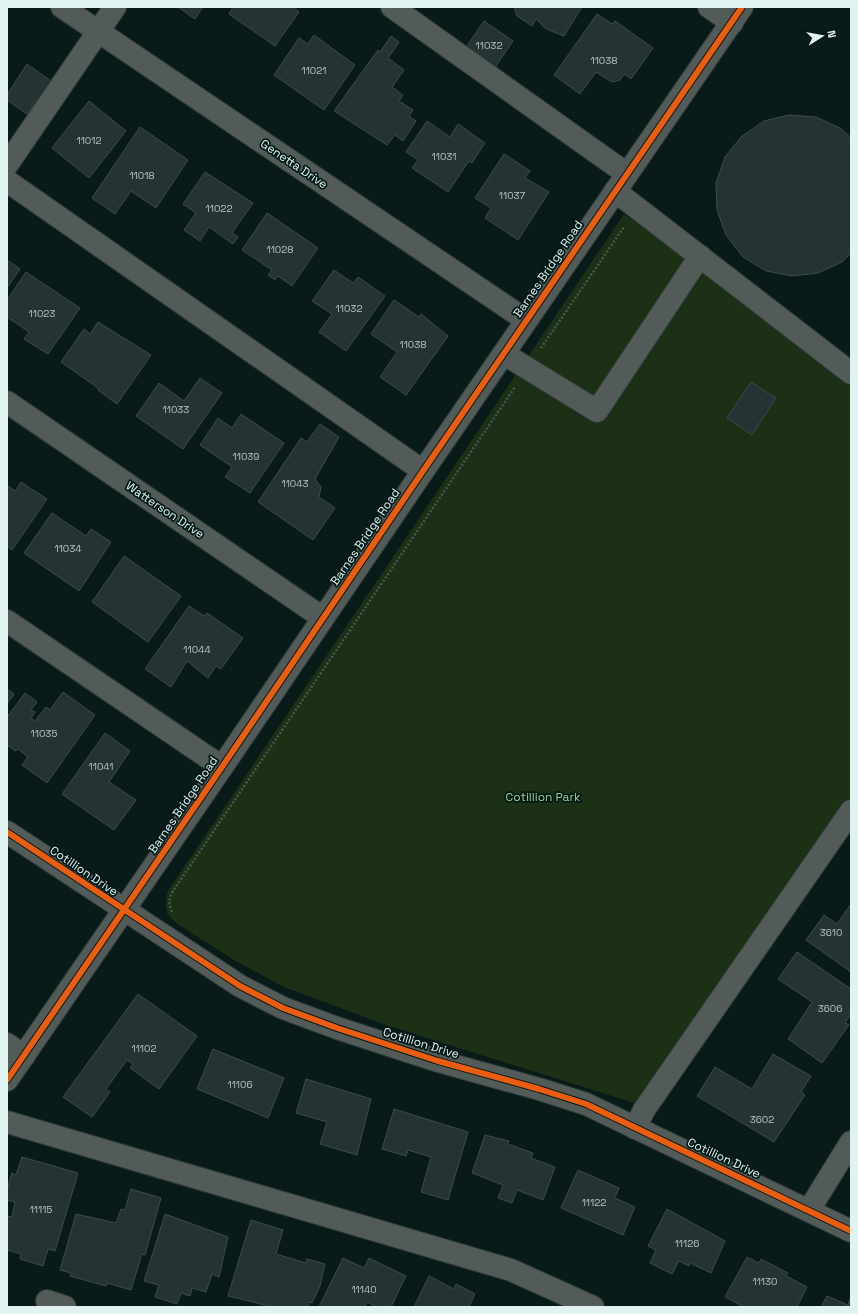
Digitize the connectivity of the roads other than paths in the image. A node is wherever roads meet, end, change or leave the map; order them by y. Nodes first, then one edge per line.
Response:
1 (62, 7) edge
2 (115, 7) edge
3 (392, 7) edge
4 (709, 7) edge
5 (737, 15) edge
6 (98, 32) junction
7 (7, 165) edge
8 (7, 181) edge
9 (621, 182) junction
10 (700, 256) junction
11 (526, 320) junction
12 (504, 354) junction
13 (851, 373) edge
14 (7, 402) edge
15 (423, 471) junction
16 (323, 618) junction
17 (7, 621) edge
18 (222, 767) junction
19 (851, 811) edge
20 (7, 832) edge
21 (124, 910) junction
22 (16, 1050) edge
23 (7, 1080) edge
24 (7, 1122) edge
25 (635, 1128) junction
26 (851, 1142) edge
27 (809, 1210) junction
28 (851, 1231) edge
29 (593, 1307) edge

1 - 6 street, Genetta Drive
2 - 6 street
3 - 9 street
4 - 5 street
5 - 9 street, Barnes Bridge Road
6 - 7 street
6 - 11 street, Genetta Drive
8 - 15 street
9 - 10 street
9 - 11 street, Barnes Bridge Road
10 - 12 street
10 - 13 street
11 - 12 street, Barnes Bridge Road
12 - 15 street, Barnes Bridge Road
14 - 16 street, Watterson Drive
15 - 16 street, Barnes Bridge Road
16 - 18 street, Barnes Bridge Road
17 - 18 street
18 - 21 street, Barnes Bridge Road
19 - 25 street
20 - 21 street, Cotillion Drive
21 - 22 street, Barnes Bridge Road
21 - 25 street, Cotillion Drive
22 - 23 street, Barnes Bridge Road
24 - 29 street
25 - 27 street, Cotillion Drive
26 - 27 street
27 - 28 street, Cotillion Drive

